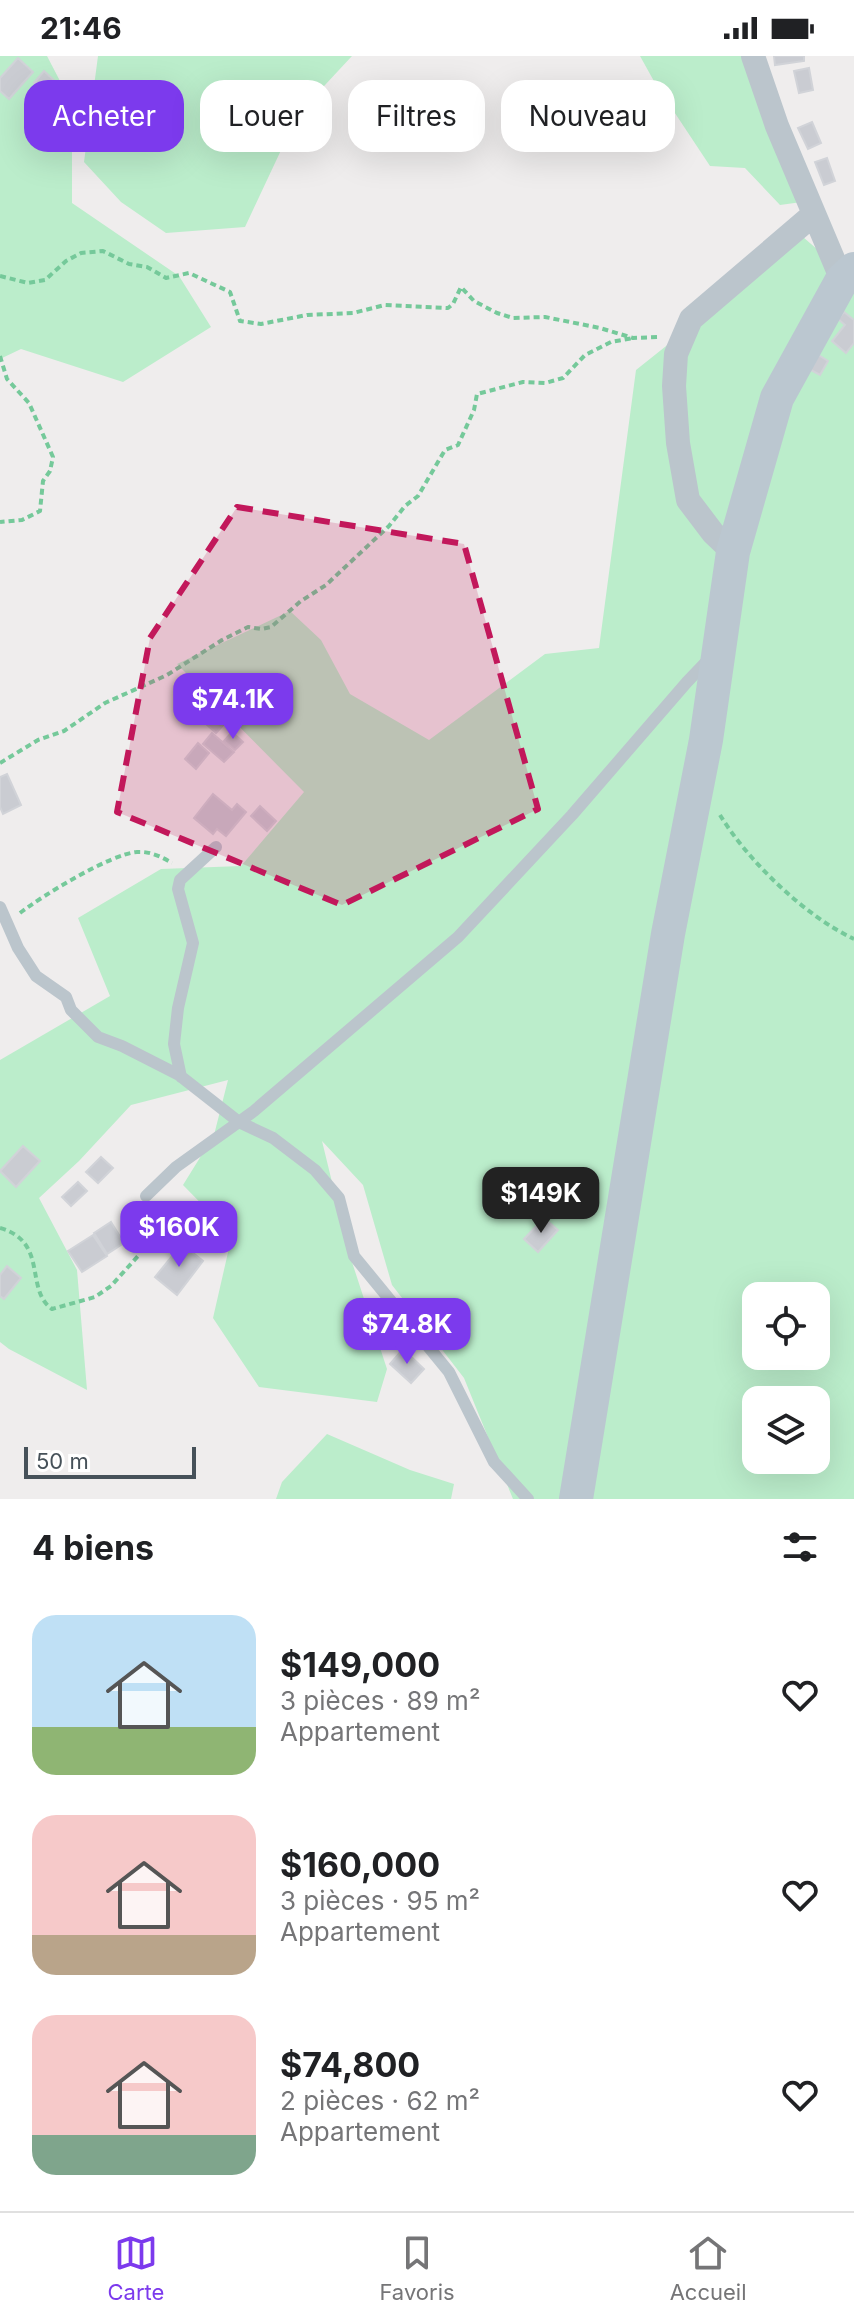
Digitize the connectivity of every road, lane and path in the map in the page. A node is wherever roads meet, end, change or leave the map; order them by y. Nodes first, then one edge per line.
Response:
1 (753, 56) edge
2 (814, 214) junction
3 (848, 274) edge
4 (0, 276) edge
5 (690, 322) junction
6 (633, 338) junction
7 (0, 356) edge
8 (0, 522) edge
9 (733, 552) junction
10 (718, 650) junction
11 (0, 763) edge
12 (698, 778) junction
13 (216, 847) dead end
14 (180, 880) junction
15 (0, 907) edge
16 (7, 924) junction
17 (854, 939) edge
18 (181, 1077) junction
19 (239, 1122) junction
20 (146, 1196) joint
21 (0, 1228) edge
22 (528, 1499) edge
23 (576, 1499) edge

1 - 2 street
2 - 3 street
2 - 5 street
3 - 9 street
4 - 6 path
5 - 6 path
5 - 9 street
6 - 11 path
7 - 8 path
9 - 10 street
10 - 12 street
10 - 19 lane
12 - 17 path
12 - 23 street
13 - 14 lane
14 - 16 path
14 - 18 lane
15 - 16 lane
16 - 18 lane
18 - 19 lane
19 - 20 lane
19 - 22 lane
20 - 21 path

